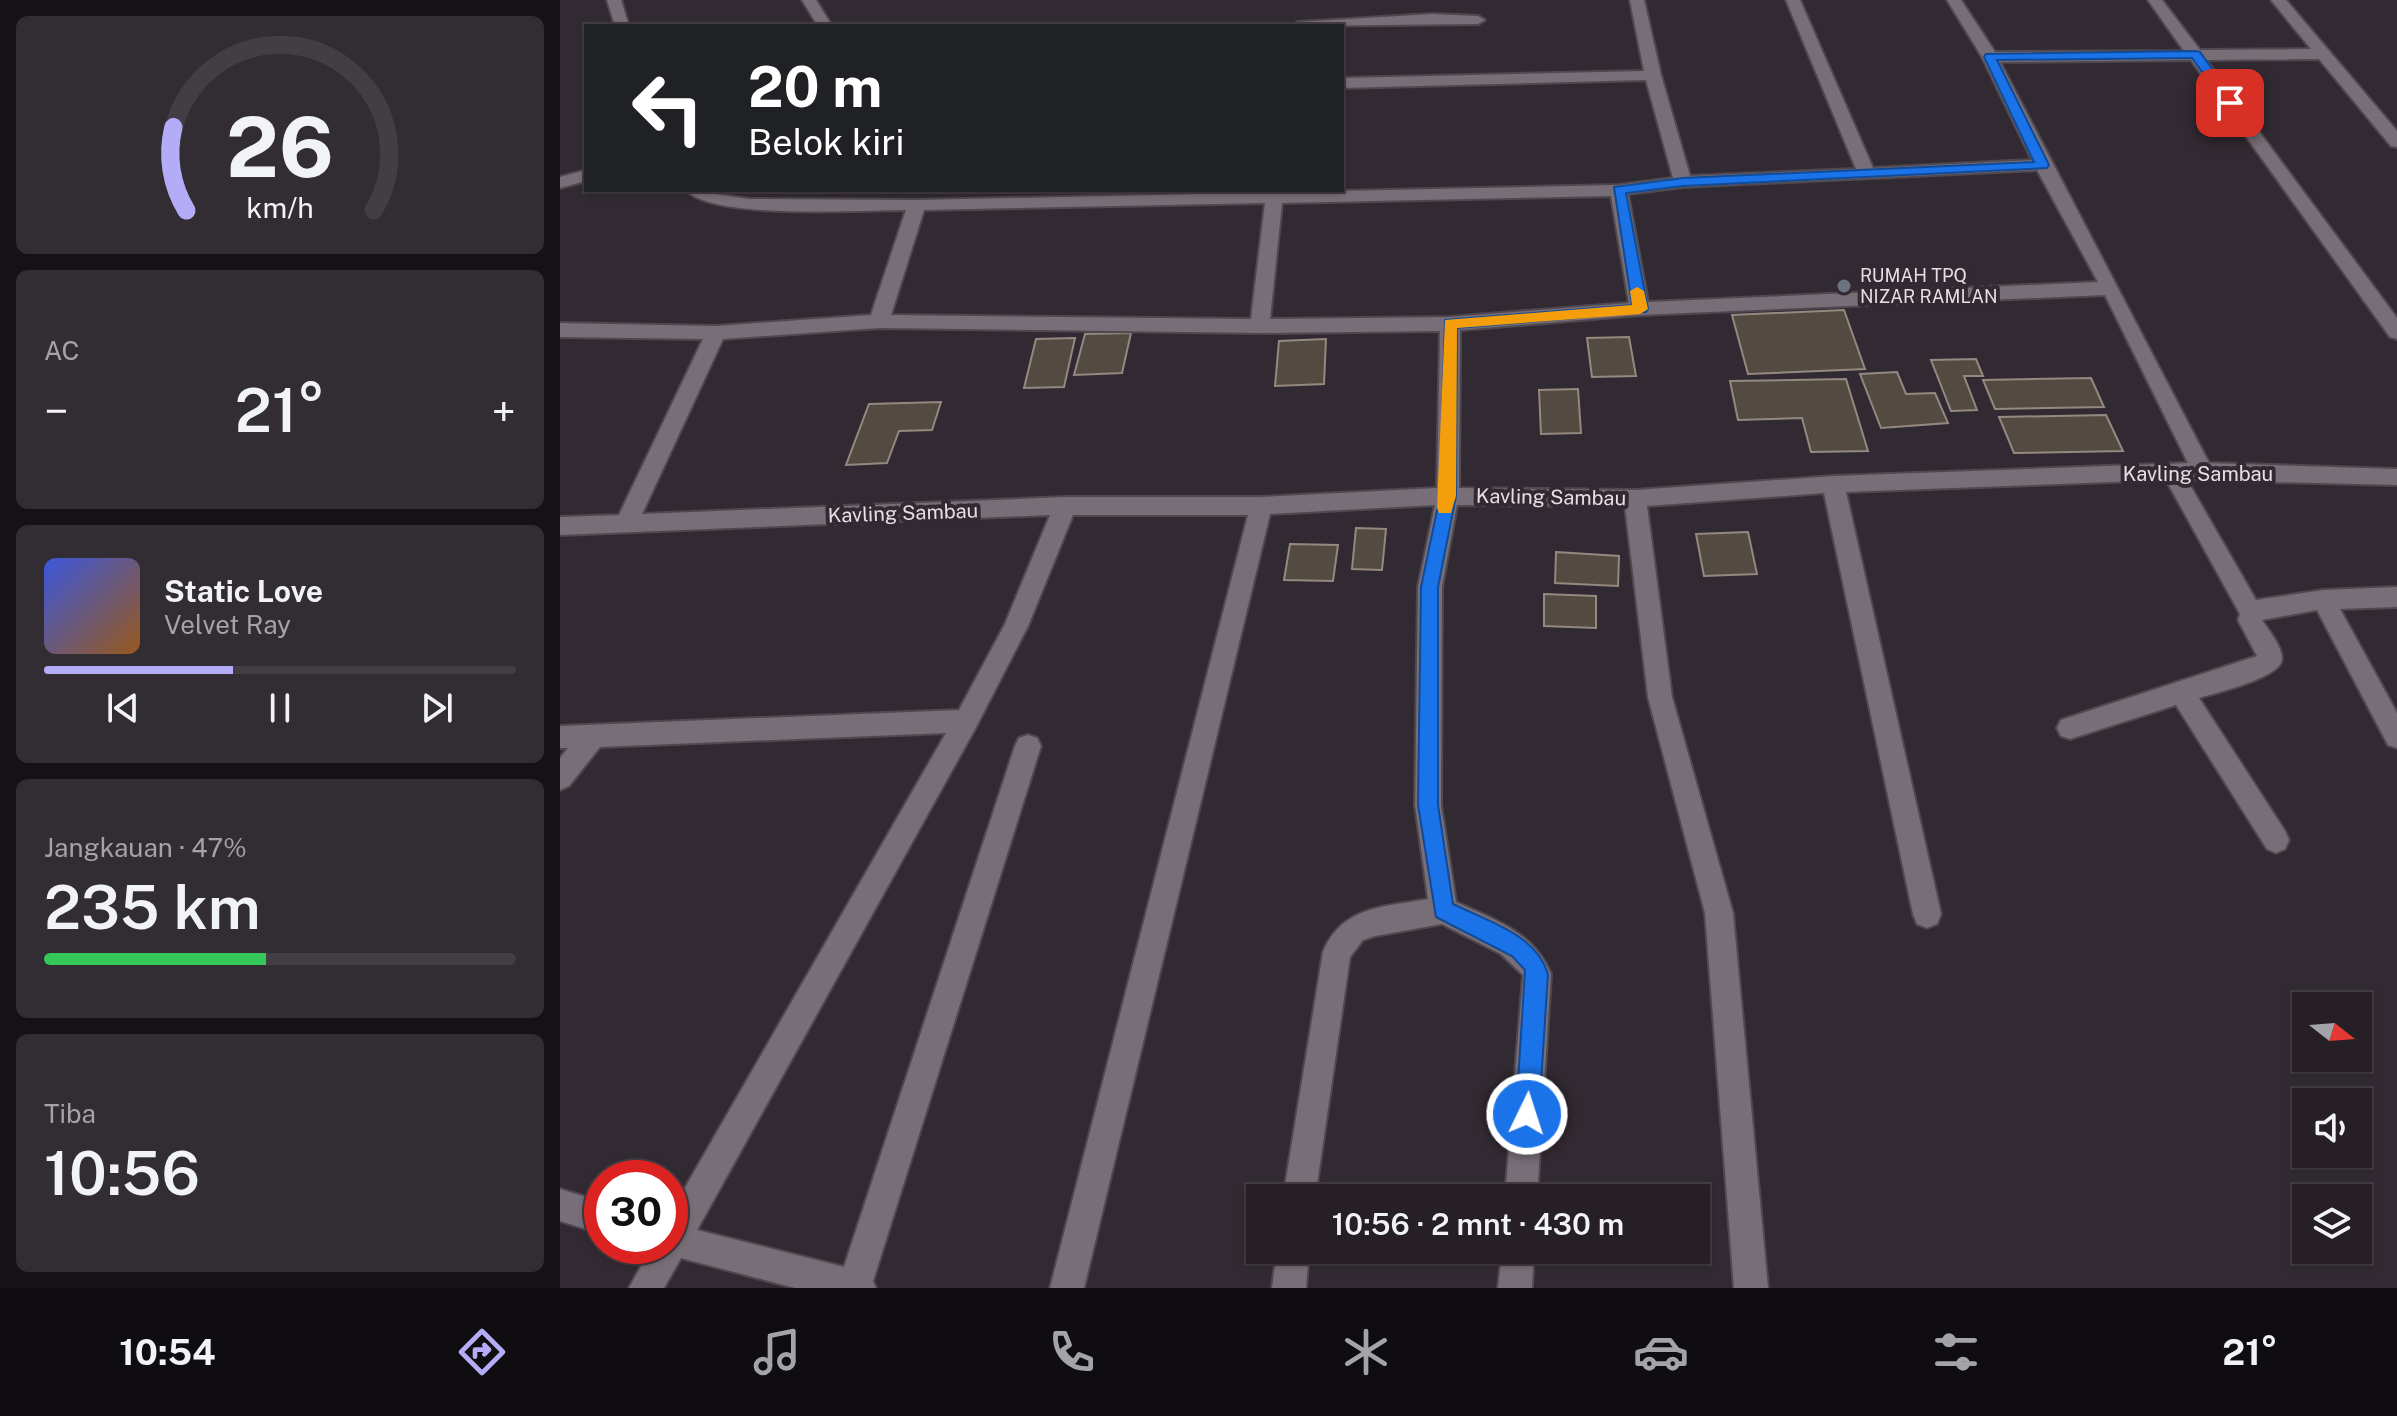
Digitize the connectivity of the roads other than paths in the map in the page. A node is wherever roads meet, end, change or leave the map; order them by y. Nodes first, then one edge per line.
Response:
1 (614, 0) edge
2 (809, 0) edge
3 (1637, 0) edge
4 (1793, 0) edge
5 (1954, 0) edge
6 (2155, 0) edge
7 (2278, 0) edge
8 (1478, 20) dead end
9 (621, 24) edge
10 (824, 24) edge
11 (1332, 24) edge
12 (2323, 54) junction
13 (2196, 55) junction
14 (1990, 57) junction
15 (1653, 75) junction
16 (1344, 83) edge
17 (2397, 142) edge
18 (2043, 165) junction
19 (1866, 172) junction
20 (584, 176) edge
21 (1683, 182) junction
22 (560, 183) edge
23 (1619, 190) junction
24 (699, 192) edge
25 (1275, 194) edge
26 (917, 205) junction
27 (2111, 288) junction
28 (1640, 309) junction
29 (879, 321) junction
30 (1450, 324) junction
31 (1260, 326) junction
32 (560, 330) edge
33 (2397, 332) edge
34 (716, 333) junction
35 (2202, 471) junction
36 (2172, 472) junction
37 (2393, 482) edge
38 (1833, 484) junction
39 (1448, 496) junction
40 (1635, 498) junction
41 (1065, 506) junction
42 (1261, 506) junction
43 (626, 524) junction
44 (560, 526) edge
45 (2397, 597) edge
46 (2323, 600) junction
47 (2252, 614) junction
48 (2181, 692) junction
49 (966, 721) junction
50 (2070, 728) dead end
51 (593, 736) junction
52 (560, 737) edge
53 (2397, 737) edge
54 (1028, 746) dead end
55 (560, 778) edge
56 (2276, 840) dead end
57 (1443, 910) junction
58 (1927, 914) dead end
59 (1301, 1184) edge
60 (1522, 1184) edge
61 (560, 1205) edge
62 (688, 1211) edge
63 (584, 1212) edge
64 (688, 1243) edge
65 (659, 1264) edge
66 (1292, 1264) edge
67 (1517, 1264) edge
68 (856, 1287) edge
69 (646, 1288) edge
70 (1067, 1288) edge
71 (1289, 1288) edge
72 (1515, 1288) edge
73 (1751, 1288) edge

1 - 9 street
2 - 10 street
3 - 15 street
4 - 19 street
5 - 14 street
6 - 13 street
7 - 12 street
8 - 11 street
12 - 13 street
12 - 17 street
13 - 14 street
13 - 33 street
14 - 18 street
15 - 16 street
15 - 21 street
18 - 19 street
18 - 27 street
19 - 21 street
20 - 22 street
21 - 23 street
23 - 25 street
23 - 28 street
24 - 26 street
25 - 26 street
25 - 31 street
26 - 29 street
27 - 28 street
27 - 35 street
28 - 30 street
29 - 31 street
29 - 34 street
30 - 31 street
30 - 39 street
32 - 34 street
34 - 43 street
35 - 36 street, Kavling Sambau
35 - 37 street, Kavling Sambau
36 - 38 street, Kavling Sambau
36 - 47 street
38 - 40 street, Kavling Sambau
38 - 58 street
39 - 40 street, Kavling Sambau
39 - 42 street, Kavling Sambau
39 - 57 street
40 - 73 street
41 - 42 street, Kavling Sambau
41 - 43 street, Kavling Sambau
41 - 49 street
42 - 70 street
43 - 44 street, Kavling Sambau
45 - 46 street
46 - 47 street
46 - 53 street
47 - 48 street
48 - 50 street
48 - 56 street
49 - 51 street
49 - 62 street
51 - 52 street
51 - 55 street
54 - 68 street
57 - 59 street
57 - 60 street
61 - 63 street
64 - 68 street
65 - 69 street
66 - 71 street
67 - 72 street

